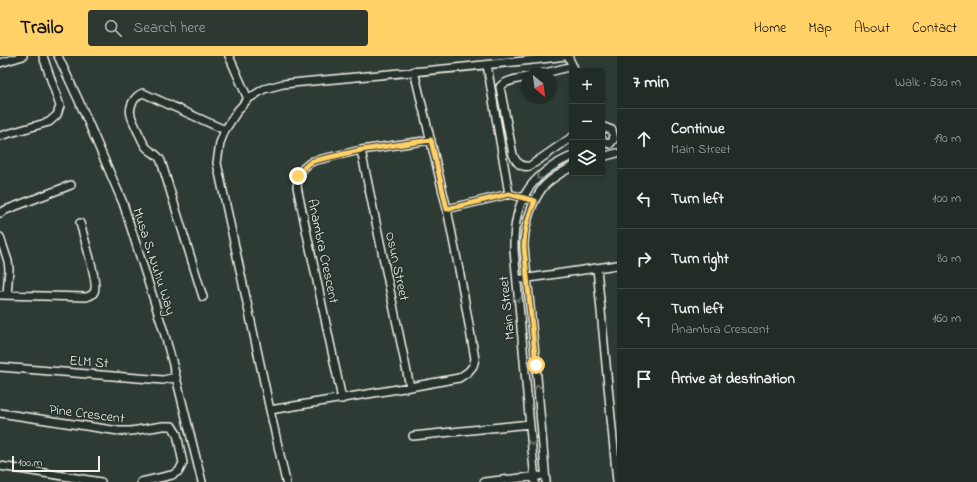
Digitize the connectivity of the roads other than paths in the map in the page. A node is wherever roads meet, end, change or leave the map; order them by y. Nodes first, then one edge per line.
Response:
1 (22, 56) edge
2 (43, 56) edge
3 (58, 56) edge
4 (229, 56) edge
5 (564, 56) edge
6 (568, 56) edge
7 (0, 63) edge
8 (487, 65) junction
9 (574, 68) edge
10 (569, 70) edge
11 (414, 71) junction
12 (557, 72) edge
13 (521, 78) edge
14 (248, 99) junction
15 (605, 127) edge
16 (225, 130) junction
17 (0, 136) edge
18 (569, 139) edge
19 (431, 140) junction
20 (602, 140) edge
21 (614, 143) edge
22 (361, 150) junction
23 (615, 154) edge
24 (605, 156) edge
25 (569, 157) edge
26 (569, 169) edge
27 (71, 185) dead end
28 (509, 194) junction
29 (523, 197) junction
30 (535, 201) junction
31 (447, 209) junction
32 (0, 213) edge
33 (80, 222) dead end
34 (0, 237) edge
35 (617, 265) edge
36 (597, 268) junction
37 (527, 279) junction
38 (516, 280) junction
39 (4, 295) edge
40 (203, 297) dead end
41 (0, 367) edge
42 (176, 377) junction
43 (410, 387) junction
44 (342, 398) junction
45 (270, 410) junction
46 (0, 413) edge
47 (530, 424) junction
48 (413, 436) dead end
49 (0, 466) edge
50 (617, 477) edge
51 (535, 479) edge
52 (546, 479) edge
53 (101, 482) edge
54 (141, 482) edge
55 (202, 482) edge
56 (286, 482) edge
57 (484, 482) edge
58 (617, 482) edge

1 - 7 street
2 - 17 street
3 - 42 street, Musa S. Nuhu Way
4 - 14 street
5 - 8 street
6 - 9 street
8 - 11 street
8 - 28 street
10 - 12 street
11 - 14 street
11 - 19 street
13 - 18 street
14 - 16 street
15 - 21 street
16 - 40 street
16 - 45 street
19 - 22 street, Anambra Crescent
19 - 31 street
20 - 21 street
21 - 23 street
22 - 43 street, Osun Street
22 - 44 street, Anambra Crescent
23 - 24 street
25 -> 29 street, Main Street
26 - 30 street, Main Street
27 - 32 street
28 - 29 street
28 - 31 street
29 - 30 street
29 - 38 street, Main Street
30 - 37 street, Main Street
31 - 43 street
33 - 39 street
34 - 39 street
35 - 36 street
36 - 37 street
36 - 50 street
37 - 38 street
52 -> 37 street, Main Street
38 -> 47 street, Main Street
41 - 42 street, ELM St
42 - 55 street, Musa S. Nuhu Way
43 - 44 street
44 - 45 street
45 - 56 street
46 - 54 street, Pine Crescent
47 - 48 street
47 -> 51 street, Main Street
49 - 53 street
50 - 58 street
51 - 52 street
51 - 57 street

